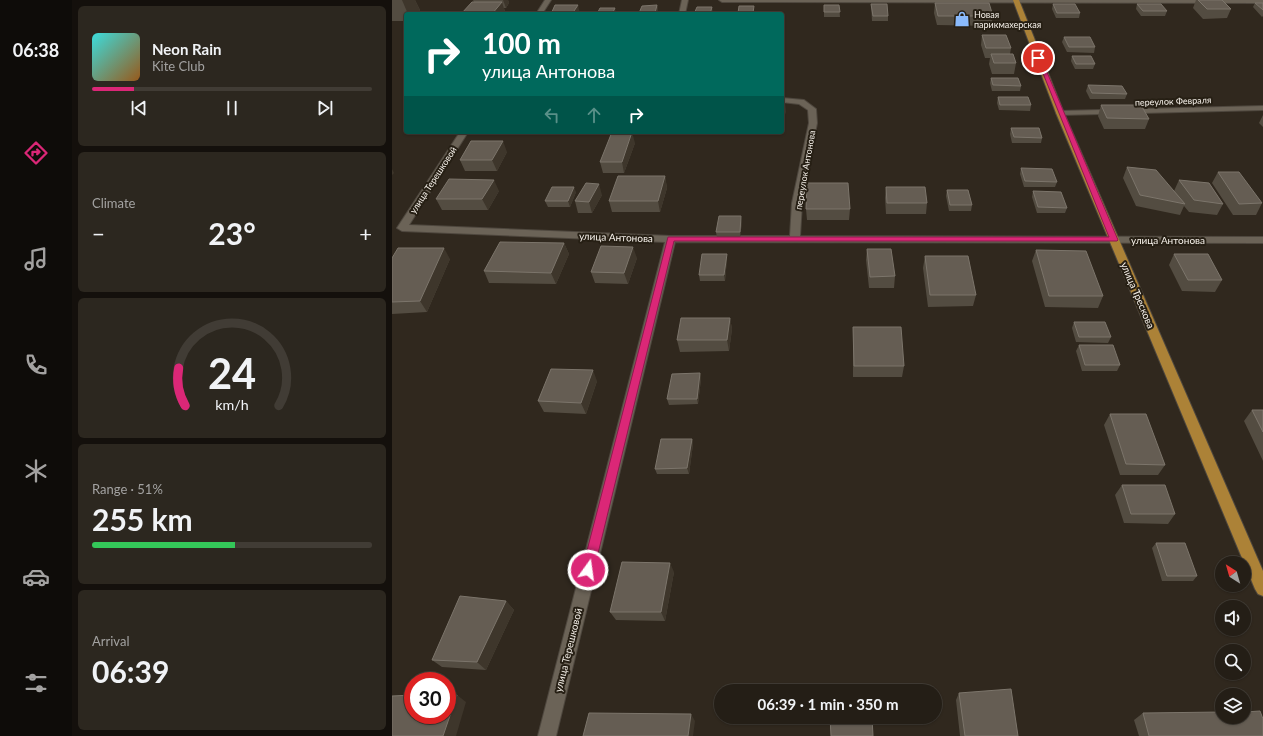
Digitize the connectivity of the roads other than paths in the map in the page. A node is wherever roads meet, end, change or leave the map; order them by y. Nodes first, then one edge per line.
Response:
1 (548, 0) edge
2 (685, 0) edge
3 (722, 0) edge
4 (1016, 1) edge
5 (1263, 2) edge
6 (540, 12) edge
7 (682, 12) edge
8 (784, 100) edge
9 (1263, 108) edge
10 (1060, 114) junction
11 (463, 134) edge
12 (402, 228) joint
13 (671, 239) junction
14 (796, 239) junction
15 (1114, 240) junction
16 (1263, 240) edge
17 (1263, 590) edge
18 (546, 736) edge

1 - 6 street
2 - 7 street
3 - 4 street
4 - 5 street
4 - 10 main road, улица Трескова
8 - 14 street, переулок Антонова
9 - 10 street, переулок Февраля
10 - 15 main road, улица Трескова
11 - 12 street, улица Терешковой
12 - 13 street, улица Антонова
13 - 14 street, улица Антонова
13 - 18 street, улица Терешковой
14 - 15 street, улица Антонова
15 - 16 street, улица Антонова
15 - 17 main road, улица Трескова

